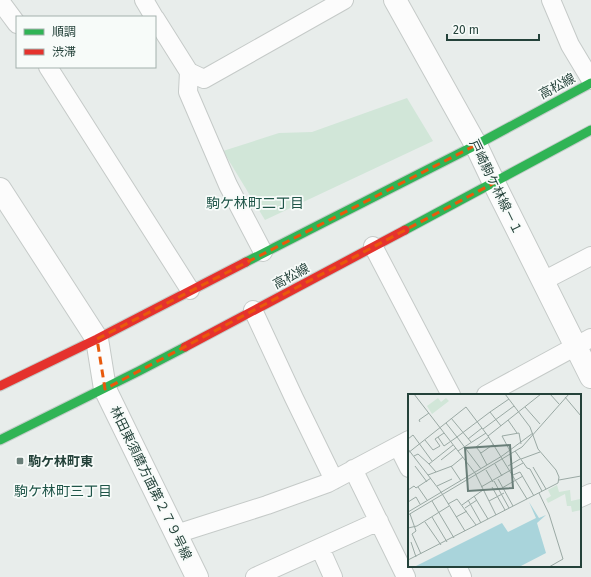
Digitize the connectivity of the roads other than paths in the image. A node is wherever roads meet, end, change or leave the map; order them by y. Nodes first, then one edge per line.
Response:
1 (344, 0) edge
2 (395, 0) edge
3 (551, 0) edge
4 (0, 1) edge
5 (156, 22) edge
6 (16, 23) edge
7 (56, 69) edge
8 (189, 72) junction
9 (591, 81) edge
10 (591, 130) edge
11 (476, 145) junction
12 (494, 183) junction
13 (0, 189) edge
14 (373, 246) junction
15 (264, 252) junction
16 (591, 256) edge
17 (543, 281) junction
18 (190, 290) junction
19 (254, 310) junction
20 (97, 339) junction
21 (583, 342) edge
22 (591, 377) edge
23 (0, 386) edge
24 (105, 389) junction
25 (450, 394) edge
26 (488, 394) edge
27 (0, 440) edge
28 (404, 443) edge
29 (408, 463) edge
30 (354, 469) junction
31 (334, 480) junction
32 (591, 493) edge
33 (581, 498) edge
34 (379, 522) junction
35 (176, 534) junction
36 (320, 548) junction
37 (457, 567) edge
38 (190, 575) edge
39 (255, 577) edge
40 (333, 577) edge
41 (406, 577) edge
42 (462, 577) edge

1 - 8 lane
2 - 11 street, 戸崎駒ケ林線－１
3 - 9 lane
4 - 6 lane
5 - 8 lane
7 - 18 lane
8 - 15 lane
9 - 11 main road, 高松線
10 - 12 main road, 高松線
11 - 12 street, 戸崎駒ケ林線－１
11 - 15 main road, 高松線
12 - 14 main road, 高松線
12 - 17 street, 戸崎駒ケ林線－１
13 - 20 street
14 - 19 main road, 高松線
14 - 25 lane
15 - 18 main road, 高松線
16 - 17 lane
17 - 21 street, 戸崎駒ケ林線－１
18 - 20 main road, 高松線
19 - 24 main road, 高松線
19 - 31 lane
20 - 23 main road, 高松線
20 - 24 street, 林田東須磨方面第２７９号線
21 - 22 street, 戸崎駒ケ林線－１
21 - 26 lane
24 - 27 main road, 高松線
24 - 35 street, 林田東須磨方面第２７９号線
28 - 29 lane
28 - 30 lane
30 - 31 lane
30 - 34 lane
31 - 35 lane
32 - 33 lane
34 - 36 lane
34 - 41 lane
35 - 38 street, 林田東須磨方面第２７９号線
36 - 39 lane
36 - 40 lane
37 - 42 lane

